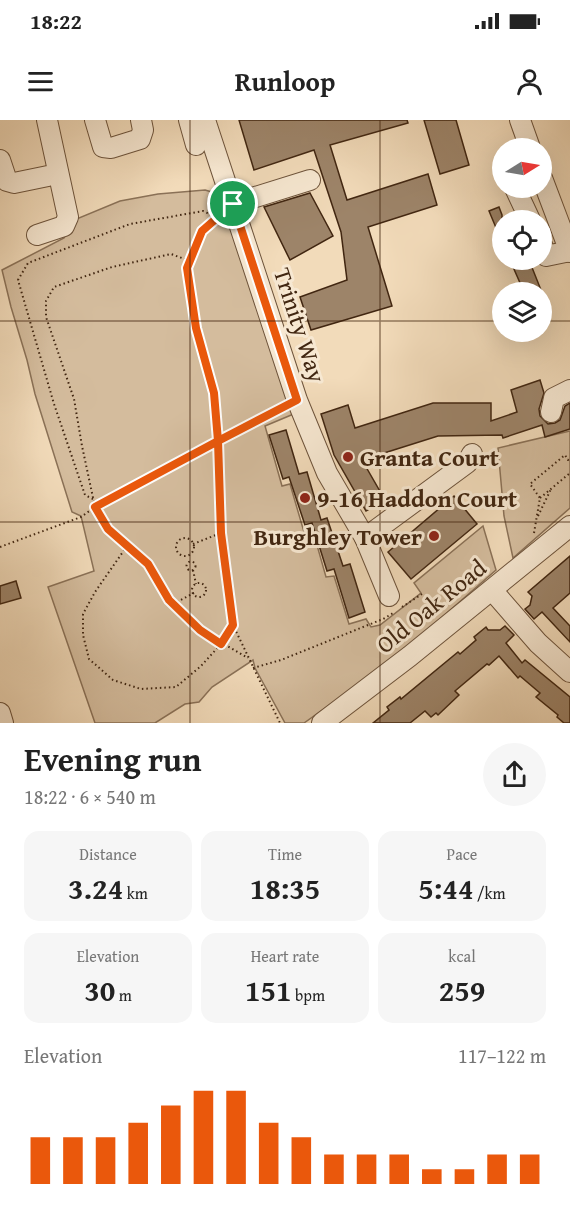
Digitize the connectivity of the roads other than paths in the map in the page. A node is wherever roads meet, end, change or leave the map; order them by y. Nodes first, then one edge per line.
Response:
1 (46, 120) edge
2 (95, 120) edge
3 (141, 120) edge
4 (189, 120) edge
5 (205, 120) edge
6 (520, 120) edge
7 (526, 138) edge
8 (196, 145) dead end
9 (0, 160) edge
10 (48, 176) dead end
11 (309, 180) dead end
12 (550, 198) edge
13 (233, 204) junction
14 (37, 235) dead end
15 (570, 251) edge
16 (552, 255) edge
17 (570, 390) edge
18 (551, 412) dead end
19 (472, 454) dead end
20 (570, 526) edge
21 (364, 538) junction
22 (492, 590) junction
23 (389, 596) dead end
24 (570, 672) edge
25 (322, 723) edge

1 - 14 street
2 - 3 street
4 - 8 street
5 - 13 street, Trinity Way
6 - 7 street
9 - 10 street
11 - 13 street
12 - 15 street
13 - 21 street, Trinity Way
15 - 16 street
17 - 18 street
19 - 21 street
20 - 22 street, Old Oak Road
21 - 23 street, Trinity Way
22 - 24 street
22 - 25 street, Old Oak Road

